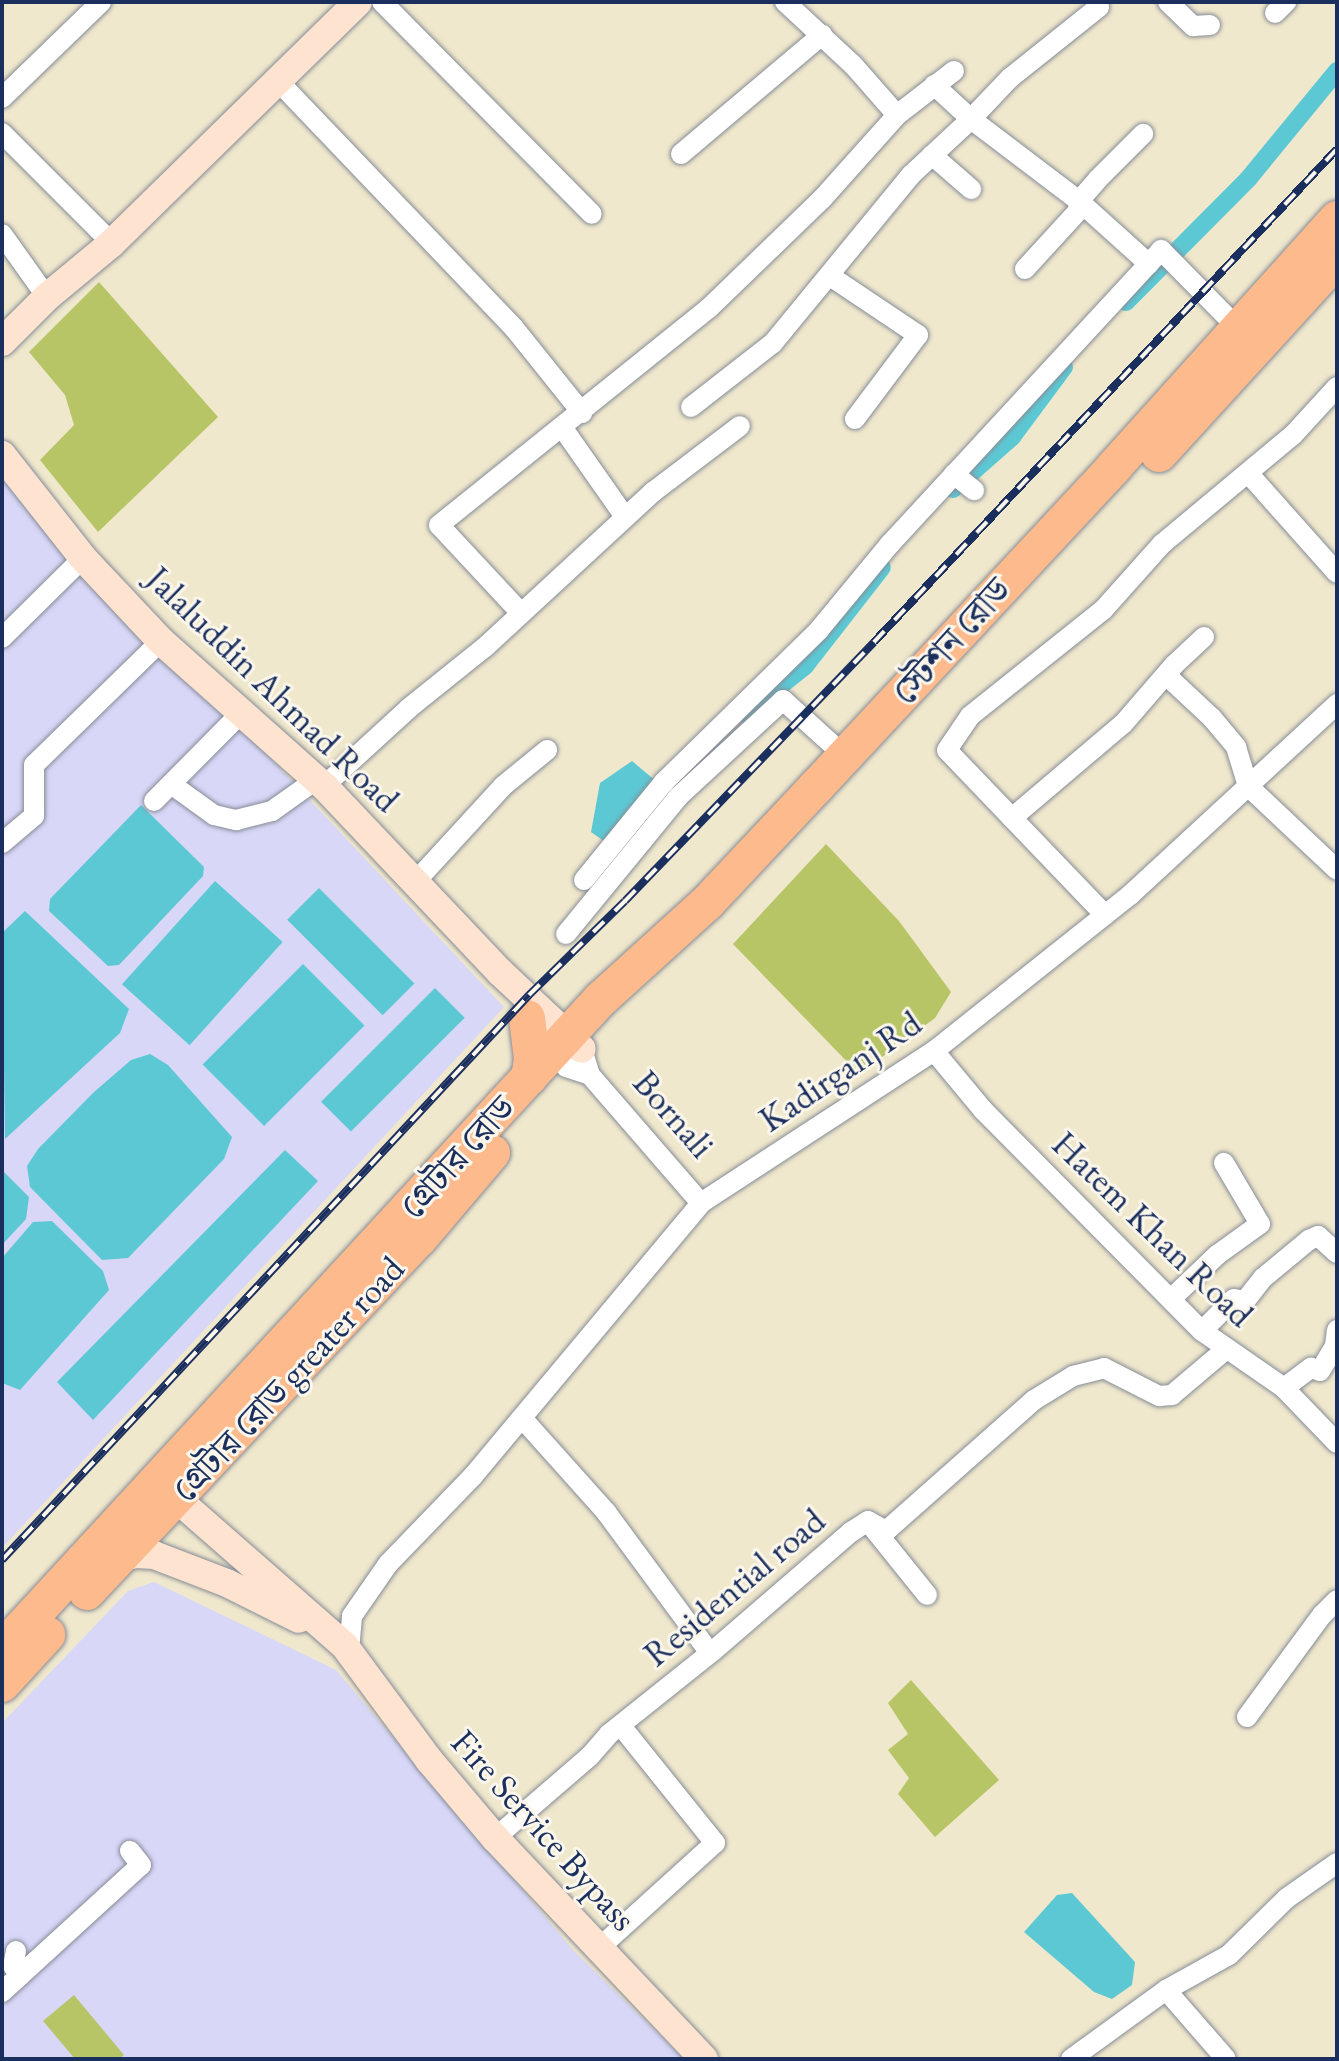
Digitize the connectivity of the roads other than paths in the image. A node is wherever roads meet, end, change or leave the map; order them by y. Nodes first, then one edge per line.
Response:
1 (101, 2) edge
2 (358, 2) edge
3 (382, 2) edge
4 (785, 2) edge
5 (1168, 2) edge
6 (1100, 4) edge
7 (1210, 25) dead end
8 (822, 35) junction
9 (954, 71) dead end
10 (278, 81) junction
11 (934, 85) junction
12 (2, 98) edge
13 (897, 115) junction
14 (971, 119) junction
15 (2, 133) edge
16 (1143, 134) dead end
17 (681, 154) dead end
18 (932, 155) junction
19 (971, 189) dead end
20 (1079, 201) junction
21 (592, 214) dead end
22 (1337, 219) edge
23 (2, 234) edge
24 (112, 243) junction
25 (1337, 259) edge
26 (1149, 264) junction
27 (1025, 269) dead end
28 (830, 276) junction
29 (47, 297) junction
30 (1239, 329) junction
31 (2, 342) edge
32 (1337, 387) edge
33 (691, 407) dead end
34 (582, 413) junction
35 (855, 419) dead end
36 (740, 426) dead end
37 (562, 427) junction
38 (2, 455) edge
39 (954, 474) junction
40 (1249, 474) junction
41 (974, 490) dead end
42 (1090, 509) junction
43 (625, 517) junction
44 (83, 558) junction
45 (1337, 573) edge
46 (521, 613) junction
47 (1204, 637) dead end
48 (2, 638) edge
49 (161, 641) junction
50 (1166, 675) junction
51 (1337, 704) edge
52 (241, 713) junction
53 (718, 743) junction
54 (547, 750) dead end
55 (845, 756) junction
56 (320, 782) junction
57 (171, 784) junction
58 (1248, 786) junction
59 (671, 789) junction
60 (154, 801) dead end
61 (1012, 818) junction
62 (2, 843) edge
63 (1337, 870) edge
64 (584, 880) dead end
65 (416, 881) junction
66 (1105, 915) junction
67 (566, 934) dead end
68 (533, 1012) junction
69 (575, 1048) junction
70 (934, 1051) junction
71 (529, 1078) junction
72 (1224, 1163) dead end
73 (701, 1203) junction
74 (1337, 1253) edge
75 (1171, 1299) junction
76 (1337, 1330) edge
77 (1202, 1331) junction
78 (1225, 1350) junction
79 (1284, 1388) junction
80 (522, 1418) junction
81 (1333, 1433) edge
82 (177, 1499) junction
83 (868, 1521) junction
84 (117, 1559) junction
85 (927, 1595) dead end
86 (1337, 1600) edge
87 (344, 1646) junction
88 (2, 1649) edge
89 (710, 1653) junction
90 (2, 1684) edge
91 (1247, 1717) dead end
92 (620, 1725) junction
93 (495, 1838) junction
94 (130, 1851) dead end
95 (1337, 1863) edge
96 (598, 1949) junction
97 (16, 1951) dead end
98 (21, 1975) junction
99 (1166, 1990) junction
100 (2, 1992) edge
101 (704, 2059) edge
102 (1071, 2059) edge
103 (1226, 2059) edge

1 - 12 street
2 - 10 street
3 - 21 street
4 - 8 street
5 - 7 street
6 - 14 street
8 - 13 street
8 - 17 street
9 - 11 street
10 - 24 street
10 - 34 street
11 - 13 street
11 - 14 street
13 - 34 street
14 - 18 street
14 - 20 street
15 - 24 street
16 - 20 street
18 - 19 street
18 - 28 street
20 - 26 street
20 - 27 street
22 - 30 highway, স্টেশন রোড
23 - 29 street
24 - 29 street
25 - 42 highway, স্টেশন রোড
26 - 30 street
26 - 39 street
28 - 33 street
28 - 35 street
29 - 31 street
30 - 42 highway, স্টেশন রোড
32 - 40 street
34 - 37 street
36 - 43 street
37 - 43 street
37 - 46 street
38 - 44 street, Jalaluddin Ahmad Road
39 - 41 street
39 - 53 street
40 - 45 street
40 - 61 street
42 - 55 highway, স্টেশন রোড
42 - 69 highway, স্টেশন রোড
43 - 46 street
44 - 48 street
44 - 49 street, Jalaluddin Ahmad Road
46 - 56 street
47 - 50 street
49 - 52 street, Jalaluddin Ahmad Road
49 - 62 street
50 - 58 street
50 - 61 street
51 - 58 street, Kadirganj Rd
52 - 56 street, Jalaluddin Ahmad Road
52 - 57 street
53 - 55 street
53 - 59 street
54 - 65 street
55 - 69 highway, স্টেশন রোড
56 - 57 street
56 - 65 street, Jalaluddin Ahmad Road
57 - 60 street
58 - 63 street
58 - 66 street, Kadirganj Rd
59 - 64 street
59 - 67 street
61 - 66 street
65 - 68 street, Jalaluddin Ahmad Road
66 - 70 street, Kadirganj Rd
68 - 69 street, Jalaluddin Ahmad Road
68 - 69 highway
68 - 71 highway
69 - 71 highway, গ্রেটার রোড
69 - 73 street, Bornali
69 - 82 highway, গ্রেটার রোড greater road
70 - 73 street, Kadirganj Rd
70 - 75 street, Hatem Khan Road
71 - 88 highway, গ্রেটার রোড
72 - 75 street
73 - 80 street, Kadirganj Rd
74 - 77 street
75 - 77 street, Hatem Khan Road
76 - 79 street
77 - 78 street, Hatem Khan Road
78 - 79 street, Hatem Khan Road
78 - 83 street, Residential road
79 - 81 street, Hatem Khan Road
80 - 87 street, Kadirganj Rd
80 - 89 street
82 - 84 highway, গ্রেটার রোড greater road
82 - 87 street, Fire Service Bypass
83 - 85 street
83 - 89 street, Residential road
84 - 87 street, Fire Service Bypass
84 - 90 highway, গ্রেটার রোড greater road
86 - 91 street
87 - 93 street, Fire Service Bypass
89 - 92 street, Residential road
92 - 93 street, Residential road
92 - 96 street
93 - 96 street, Fire Service Bypass
94 - 98 street
95 - 99 street
96 - 101 street, Fire Service Bypass
97 - 98 street
98 - 100 street
99 - 102 street
99 - 103 street

